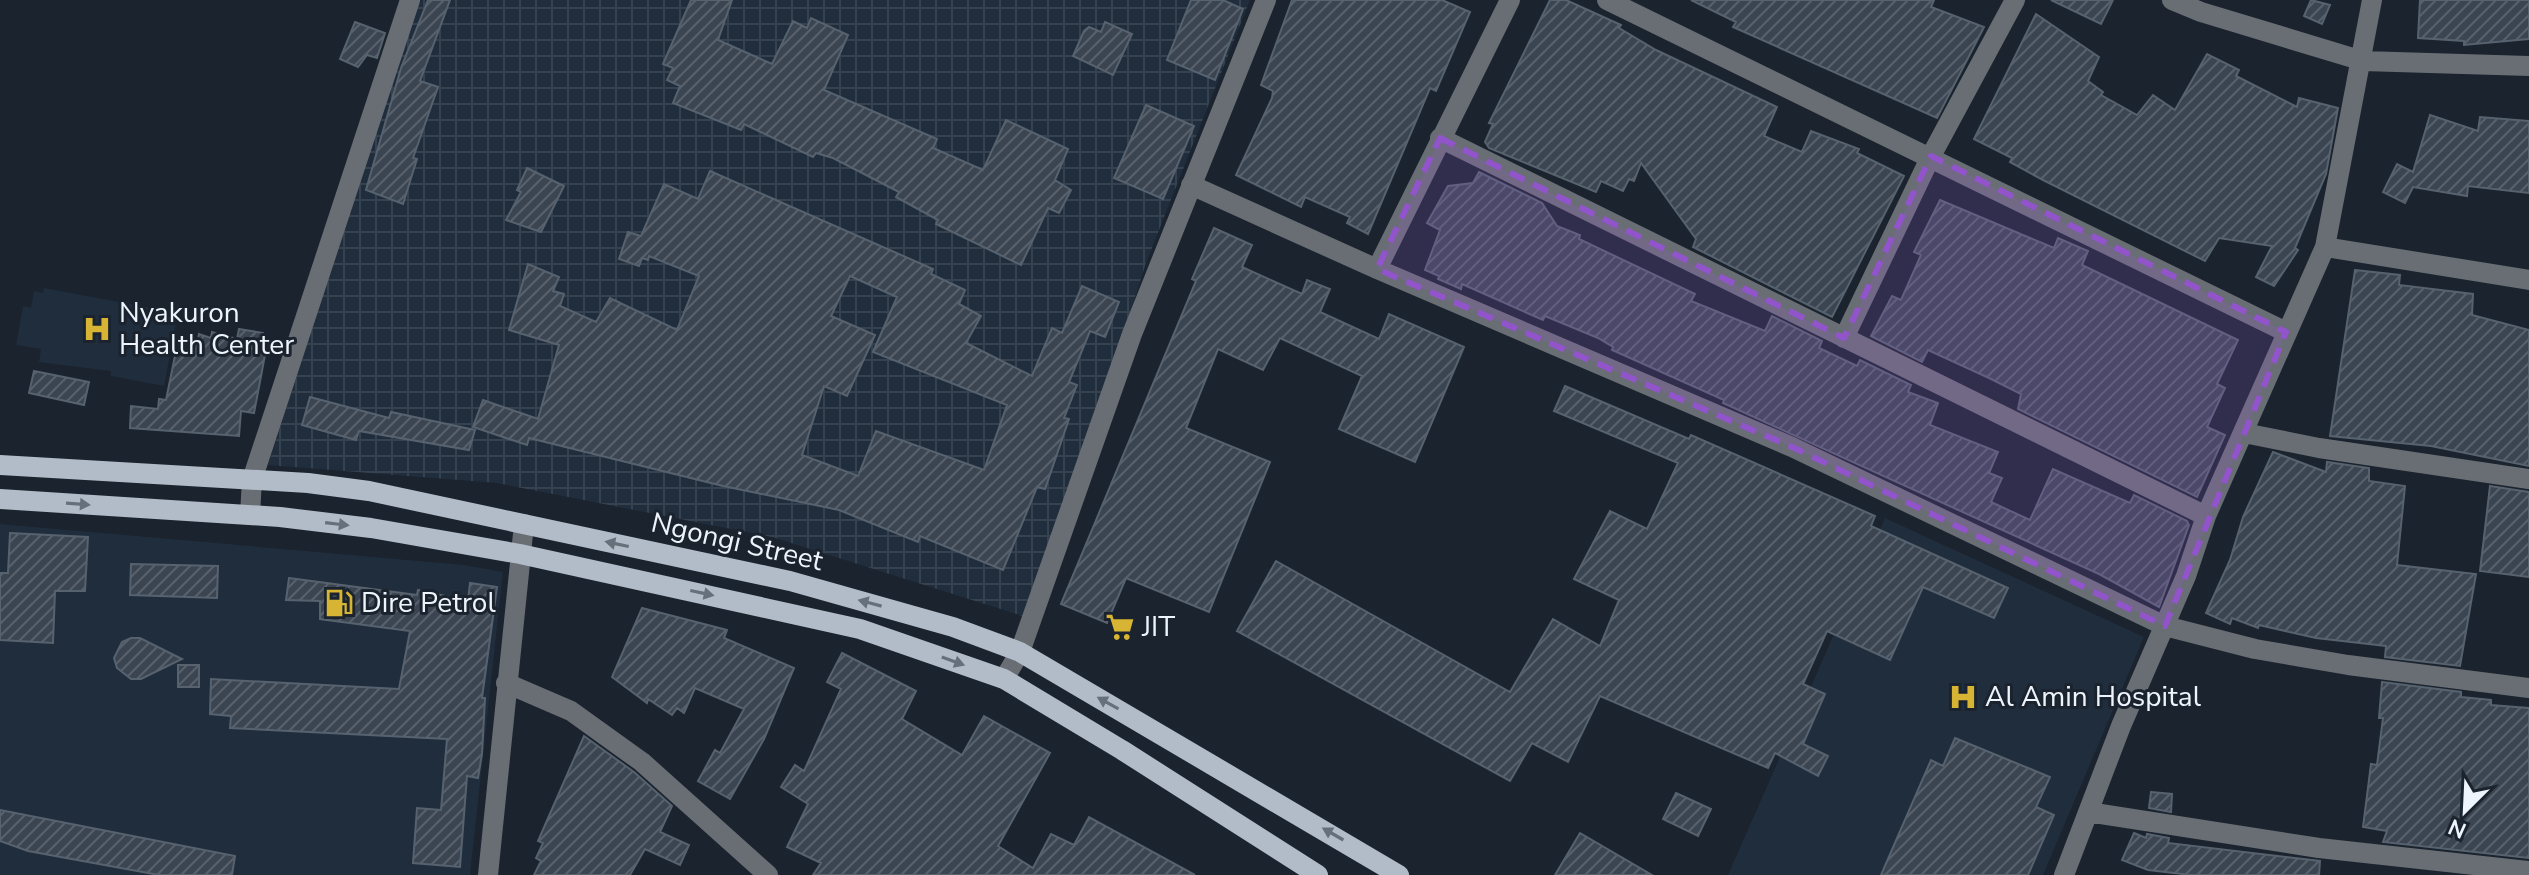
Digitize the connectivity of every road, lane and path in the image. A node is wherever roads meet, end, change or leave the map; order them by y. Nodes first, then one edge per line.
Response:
1 (410, 0) edge
2 (1266, 0) edge
3 (1510, 0) edge
4 (1607, 0) edge
5 (2015, 0) edge
6 (2172, 0) edge
7 (2372, 0) edge
8 (2363, 61) junction
9 (2529, 66) edge
10 (1440, 138) junction
11 (1931, 156) junction
12 (1191, 185) junction
13 (2325, 247) junction
14 (1377, 269) junction
15 (2529, 280) edge
16 (2286, 332) junction
17 (1844, 338) junction
18 (2244, 433) junction
19 (0, 465) edge
20 (2529, 479) edge
21 (252, 480) junction
22 (0, 499) edge
23 (250, 515) junction
24 (2206, 516) junction
25 (524, 524) junction
26 (520, 554) junction
27 (2165, 626) junction
28 (1020, 652) junction
29 (1004, 679) junction
30 (506, 683) junction
31 (2529, 688) edge
32 (2088, 812) junction
33 (1376, 868) edge
34 (2529, 871) edge
35 (488, 875) edge
36 (768, 875) edge
37 (1318, 875) edge
38 (1399, 875) edge
39 (2064, 875) edge

1 - 21 street
2 - 12 street
3 - 10 street
4 - 11 street
5 - 11 street
6 - 8 street
7 - 8 street
8 - 9 street
8 - 13 street
10 - 14 street
10 - 17 street
11 - 16 street
11 - 17 street
12 - 14 street
12 - 28 street
13 - 15 street
13 - 16 street
14 - 27 street
16 - 18 street
17 - 24 street
18 - 20 street
18 - 24 street
19 - 21 main road, Ngongi Street
21 - 23 street
21 - 25 main road, Ngongi Street
22 -> 23 main road, Ngongi Street
23 -> 26 main road, Ngongi Street
24 - 27 street
25 - 26 street
28 -> 25 main road, Ngongi Street
26 -> 29 main road, Ngongi Street
26 - 30 street
27 - 31 street
27 - 32 street
28 - 29 street
33 -> 28 main road, Ngongi Street
29 - 37 main road, Ngongi Street
30 - 35 street
30 - 36 street
32 - 34 street
32 - 39 street
33 - 38 main road, Ngongi Street

